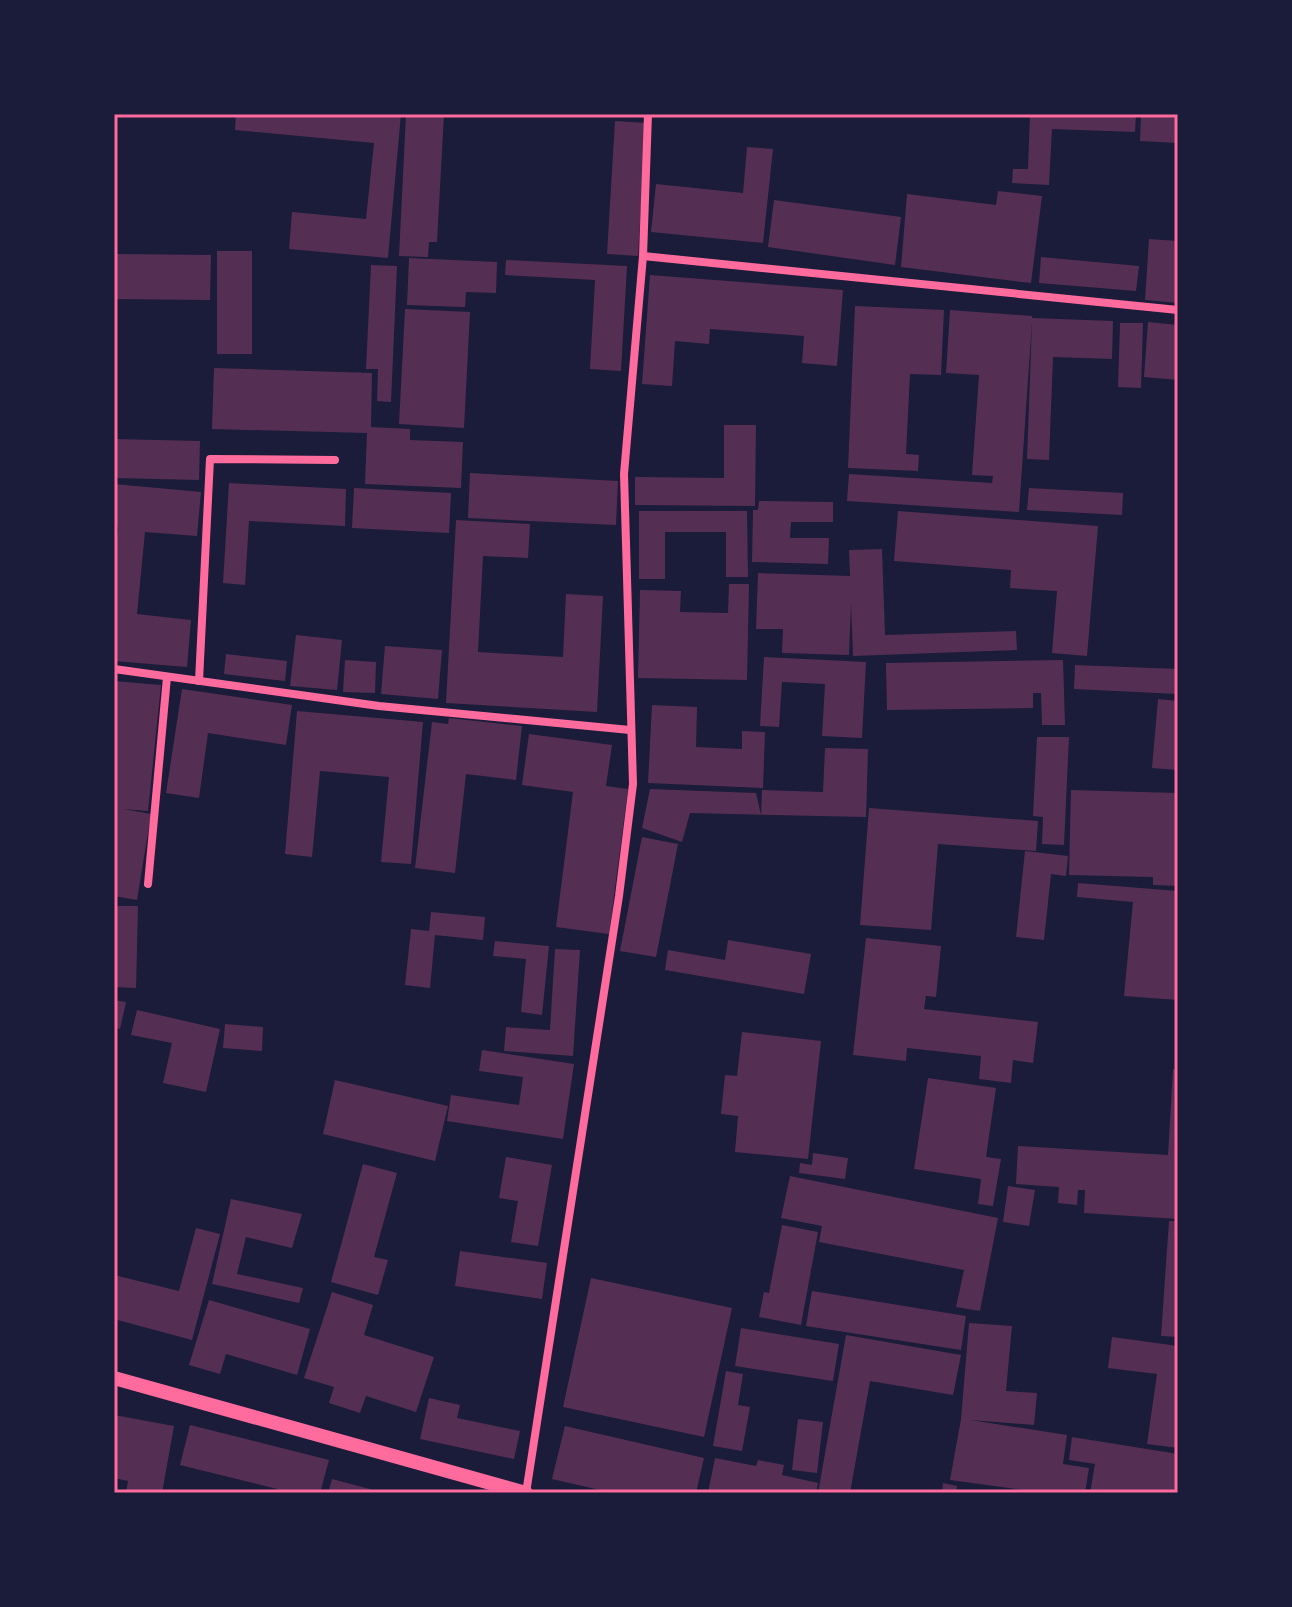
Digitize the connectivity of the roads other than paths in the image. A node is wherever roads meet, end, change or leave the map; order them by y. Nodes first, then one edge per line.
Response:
1 (648, 114) edge
2 (643, 256) junction
3 (1178, 310) edge
4 (335, 460) dead end
5 (114, 669) edge
6 (167, 677) junction
7 (199, 681) junction
8 (630, 730) junction
9 (148, 884) dead end
10 (114, 1378) edge
11 (526, 1493) edge

1 - 2 street
2 - 3 street
2 - 8 street
4 - 7 street
5 - 6 street
6 - 7 street
6 - 9 street
7 - 8 street
8 - 11 street
10 - 11 street

